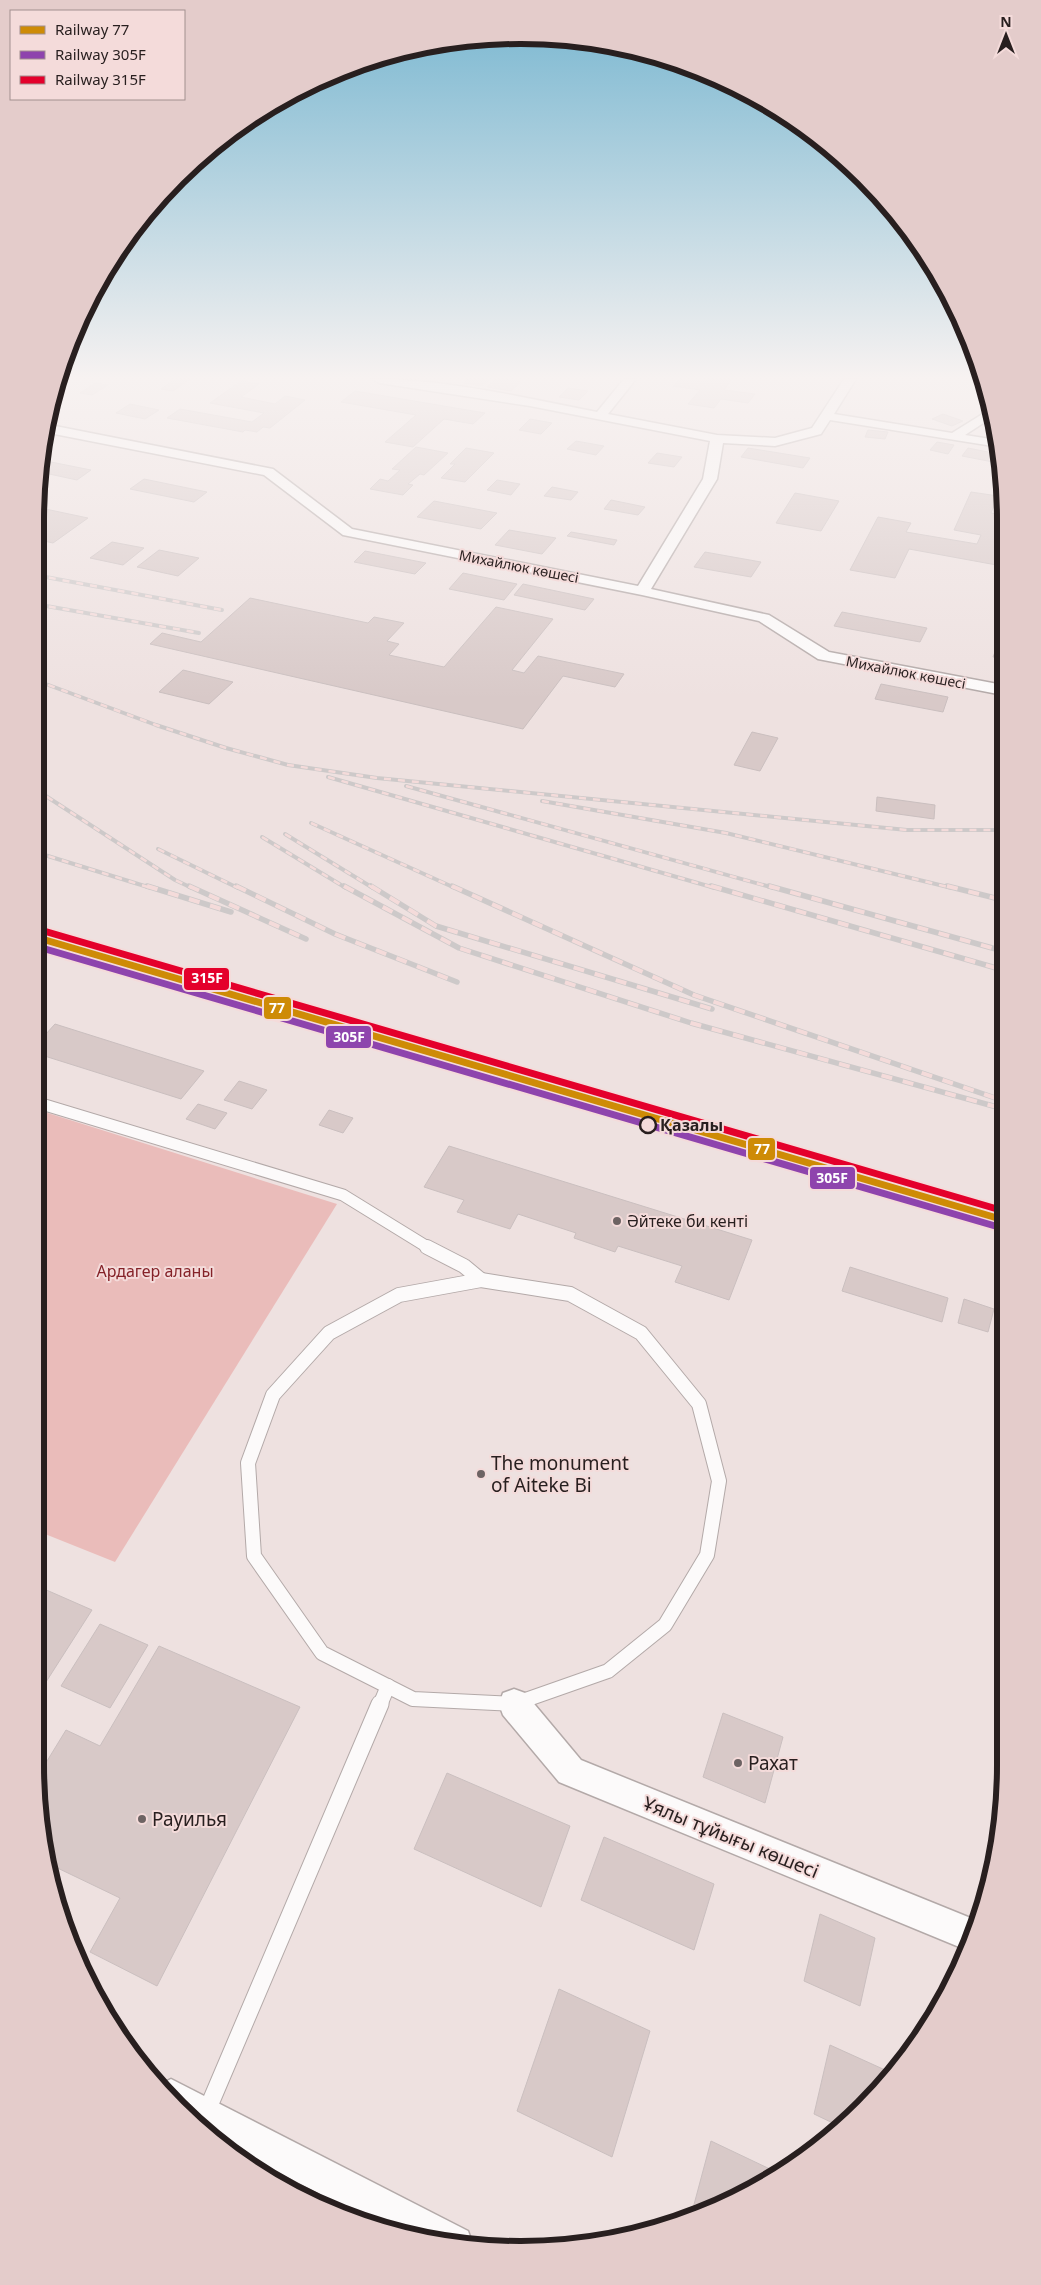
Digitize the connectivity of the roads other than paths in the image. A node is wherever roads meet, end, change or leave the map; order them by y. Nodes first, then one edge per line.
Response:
1 (286, 486) edge
2 (706, 486) edge
3 (642, 591) junction
4 (997, 689) edge
5 (44, 1105) edge
6 (481, 1280) junction
7 (388, 1686) junction
8 (514, 1704) junction
9 (966, 1933) edge
10 (204, 2119) edge
11 (433, 2233) edge

1 - 3 street, Михайлюк көшесі
2 - 3 street
3 - 4 street, Михайлюк көшесі
5 - 6 lane
6 - 7 lane
6 - 8 lane
7 - 8 lane
7 - 10 lane
8 - 9 street, Ұялы тұйығы көшесі
10 - 11 street

